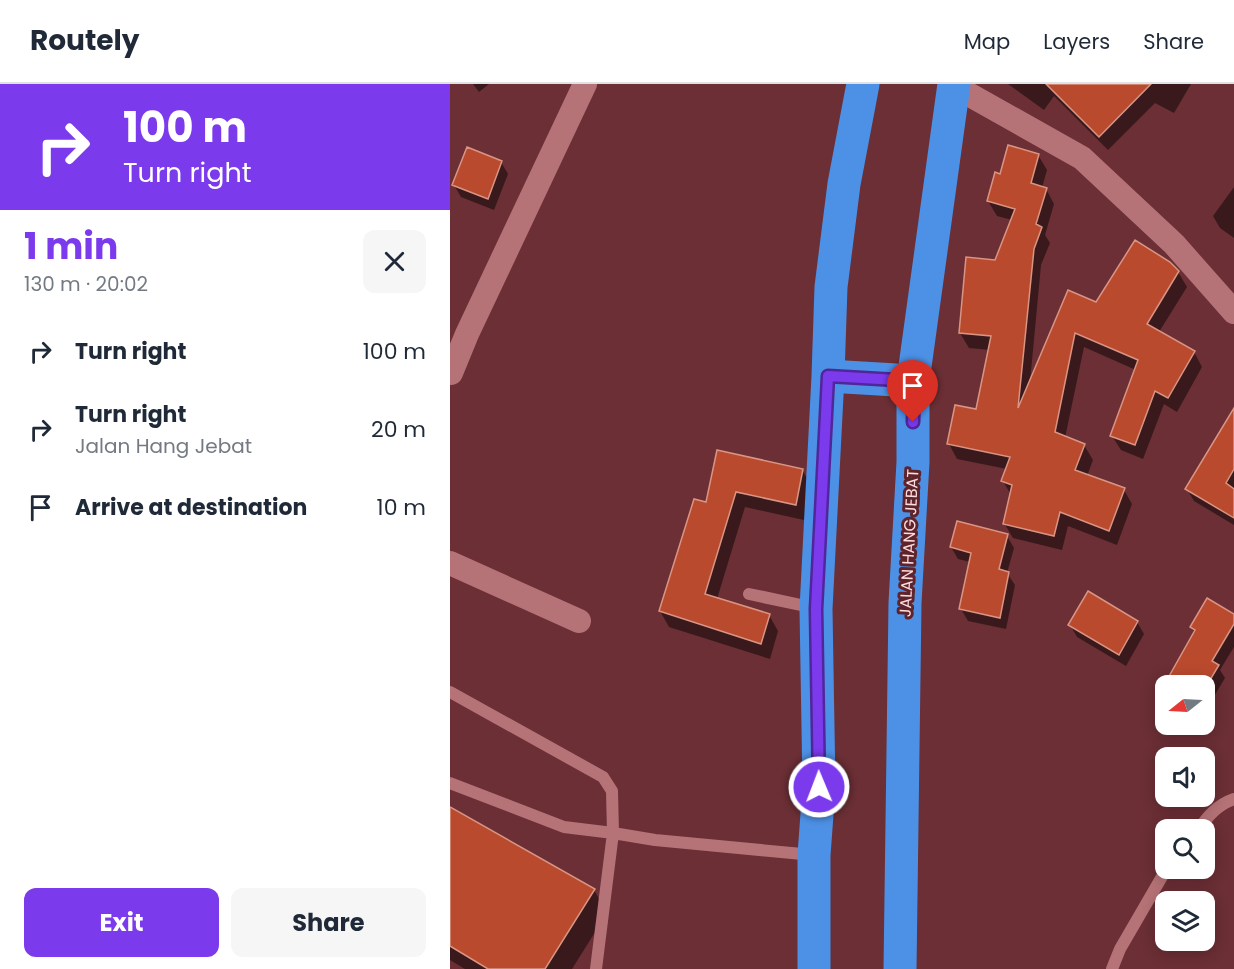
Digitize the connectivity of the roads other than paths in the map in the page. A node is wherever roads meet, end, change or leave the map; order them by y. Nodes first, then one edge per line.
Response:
1 (585, 84) edge
2 (863, 84) edge
3 (954, 85) edge
4 (1234, 312) edge
5 (459, 332) edge
6 (451, 373) edge
7 (828, 376) junction
8 (914, 381) junction
9 (450, 563) edge
10 (749, 594) dead end
11 (816, 609) junction
12 (579, 621) dead end
13 (450, 692) edge
14 (450, 783) edge
15 (1234, 799) edge
16 (1206, 819) edge
17 (613, 833) junction
18 (814, 855) junction
19 (1161, 879) edge
20 (596, 969) edge
21 (814, 969) edge
22 (900, 969) edge
23 (1112, 969) edge

1 - 5 street
2 - 7 highway
3 - 4 street
3 - 8 highway, JALAN HANG JEBAT
5 - 6 street
7 - 8 highway
7 - 11 highway
8 - 22 highway, JALAN HANG JEBAT
9 - 12 street
10 - 11 lane
11 - 18 highway
13 - 17 lane
14 - 17 lane
15 - 16 lane
17 - 18 lane
17 - 20 lane
18 - 21 highway
19 - 23 lane

